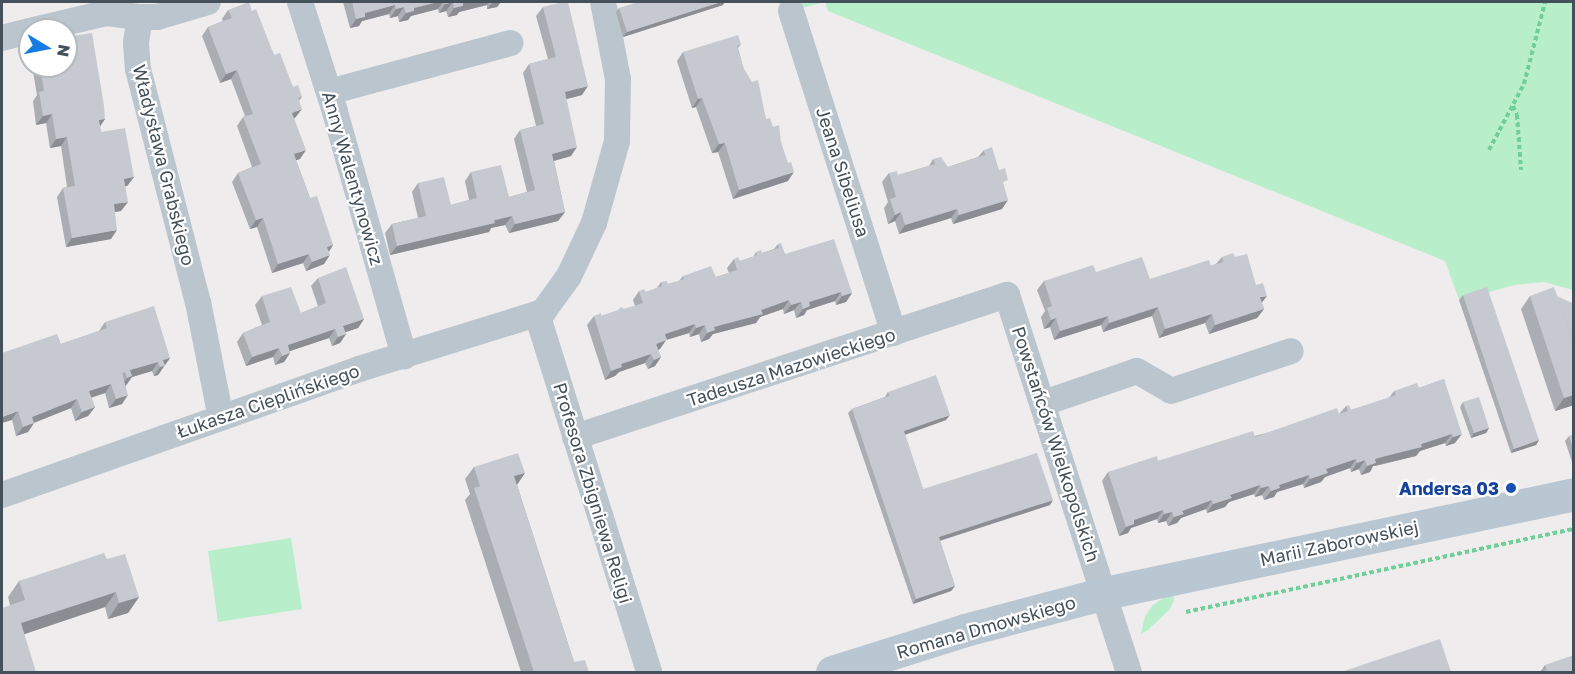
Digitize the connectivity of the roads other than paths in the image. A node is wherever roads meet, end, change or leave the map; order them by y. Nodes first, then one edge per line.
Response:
1 (208, 2) edge
2 (300, 2) edge
3 (603, 2) edge
4 (791, 11) dead end
5 (140, 17) junction
6 (78, 20) edge
7 (18, 34) edge
8 (2, 38) edge
9 (511, 43) dead end
10 (329, 92) junction
11 (1007, 295) joint
12 (537, 314) junction
13 (894, 333) junction
14 (1291, 351) dead end
15 (404, 356) junction
16 (1044, 403) junction
17 (221, 418) junction
18 (575, 437) junction
19 (1574, 494) edge
20 (2, 495) edge
21 (1106, 593) junction
22 (649, 672) edge
23 (832, 672) edge
24 (1129, 672) edge

1 - 5 street
2 - 10 street, Anny Walentynowicz
3 - 12 street
4 - 13 street, Jeana Sibeliusa
5 - 6 street
5 - 17 street, Władysława Grabskiego
7 - 8 street
9 - 10 street
10 - 15 street, Anny Walentynowicz
11 - 13 street, Tadeusza Mazowieckiego
11 - 16 street, Powstańców Wielkopolskich
12 - 15 street, Łukasza Cieplińskiego
12 - 18 street, Profesora Zbigniewa Religi
13 - 18 street, Tadeusza Mazowieckiego
14 - 16 street
15 - 17 street, Łukasza Cieplińskiego
16 - 21 street, Powstańców Wielkopolskich
17 - 20 street, Łukasza Cieplińskiego
18 - 22 street, Profesora Zbigniewa Religi
19 - 21 street, Marii Zaborowskiej
21 - 23 street, Romana Dmowskiego
21 - 24 street, Powstańców Wielkopolskich

